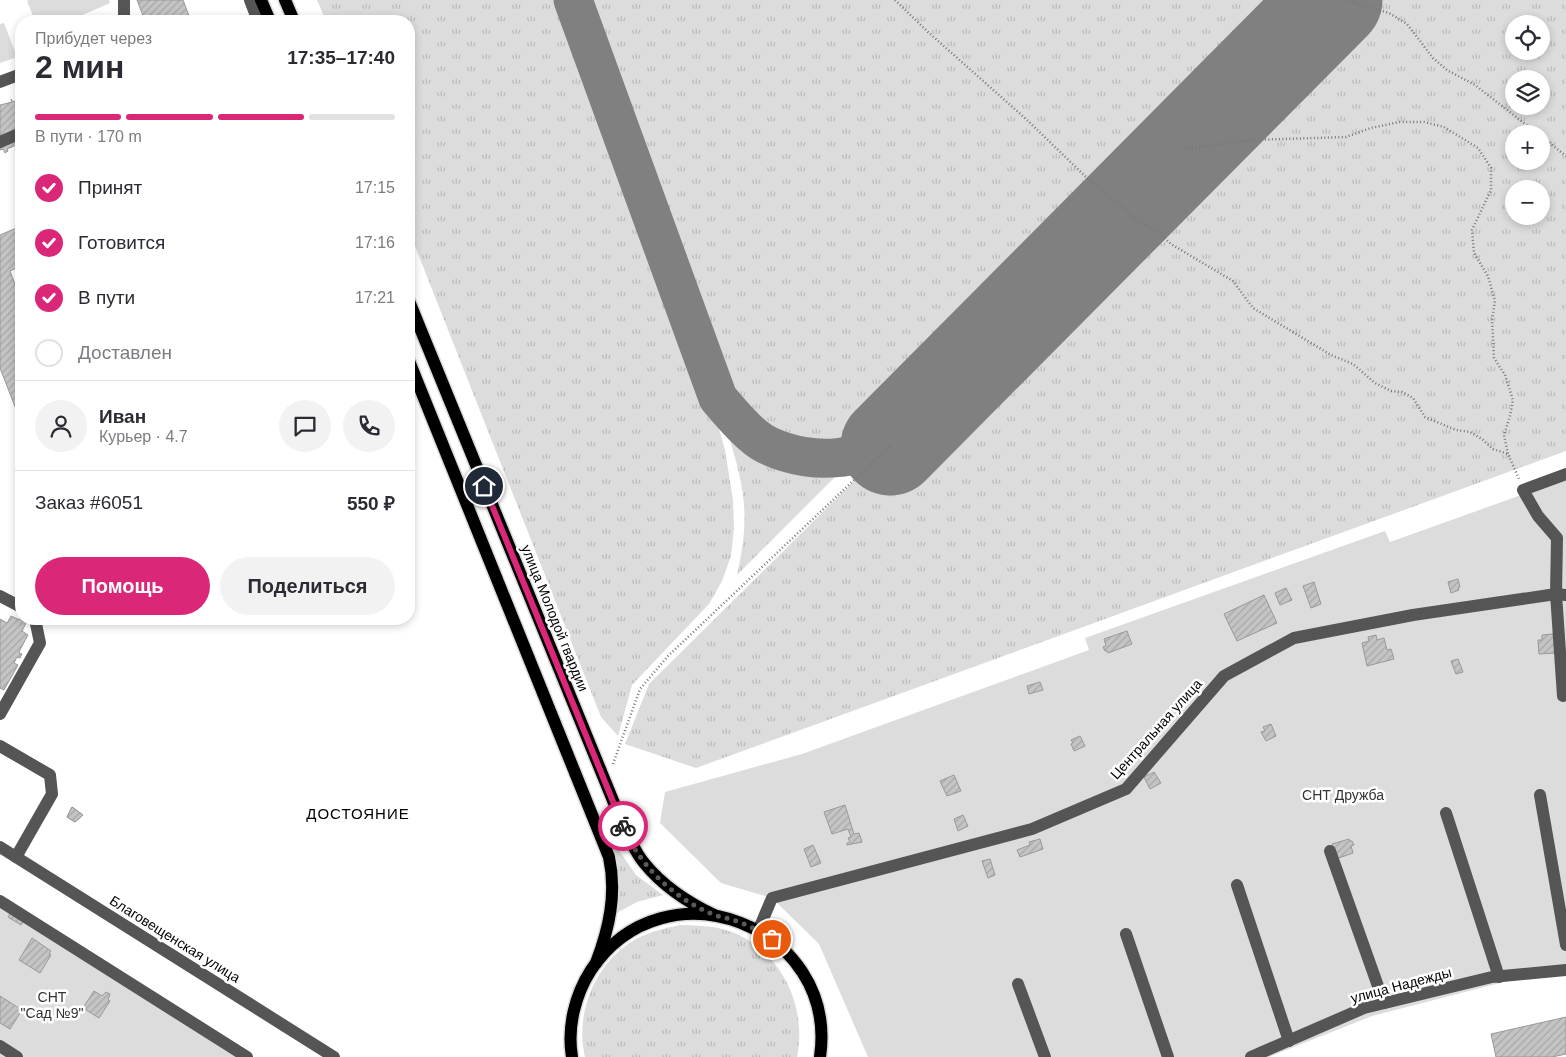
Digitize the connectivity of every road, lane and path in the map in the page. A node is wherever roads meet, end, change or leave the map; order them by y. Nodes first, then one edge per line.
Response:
1 (124, 0) edge
2 (250, 0) edge
3 (261, 0) edge
4 (285, 0) edge
5 (895, 0) edge
6 (1346, 0) edge
7 (124, 15) edge
8 (256, 15) edge
9 (267, 15) edge
10 (291, 15) edge
11 (15, 76) edge
12 (0, 82) edge
13 (1526, 125) edge
14 (15, 136) edge
15 (0, 142) edge
16 (1550, 143) edge
17 (1185, 149) dead end
18 (1566, 156) edge
19 (415, 316) edge
20 (415, 376) edge
21 (890, 446) dead end
22 (1508, 454) junction
23 (1566, 474) edge
24 (1523, 490) junction
25 (1561, 594) edge
26 (0, 596) edge
27 (15, 603) edge
28 (36, 625) edge
29 (1563, 696) dead end
30 (0, 714) edge
31 (0, 746) edge
32 (612, 768) dead end
33 (1540, 795) dead end
34 (1446, 813) dead end
35 (0, 847) edge
36 (1330, 850) dead end
37 (16, 857) junction
38 (1237, 885) dead end
39 (0, 901) edge
40 (714, 915) junction
41 (758, 931) junction
42 (1126, 934) dead end
43 (1566, 945) edge
44 (596, 963) junction
45 (1566, 970) edge
46 (1499, 977) junction
47 (1018, 984) dead end
48 (1384, 1003) junction
49 (570, 1036) junction
50 (1289, 1041) junction
51 (0, 1046) edge
52 (16, 1057) edge
53 (247, 1057) edge
54 (334, 1057) edge
55 (563, 1057) edge
56 (572, 1057) edge
57 (820, 1057) edge
58 (1045, 1057) edge
59 (1168, 1057) edge
60 (1252, 1057) edge

1 - 7 street
2 - 8 street
3 - 9 main road
4 - 10 main road
5 - 22 path
6 - 13 path
11 - 12 street
14 - 15 street
16 - 18 path
17 - 22 path
19 - 40 main road, улица Молодой гвардии
20 - 44 main road
21 - 32 path
22 - 24 path
23 - 24 street
24 - 25 street
25 - 29 street
25 - 41 street, Центральная улица
26 - 27 street
28 - 30 street
31 - 37 street
33 - 43 street
34 - 46 street
35 - 37 street, Благовещенская улица
36 - 48 street
37 - 54 street, Благовещенская улица
38 - 50 street
39 - 53 street
40 - 41 main road
40 - 44 main road
41 - 57 main road
42 - 59 street
44 - 49 main road
45 - 46 street, улица Надежды
46 - 48 street, улица Надежды
47 - 58 street
48 - 50 street, улица Надежды
49 - 55 main road
49 - 56 main road
50 - 60 street, улица Надежды
51 - 52 street

